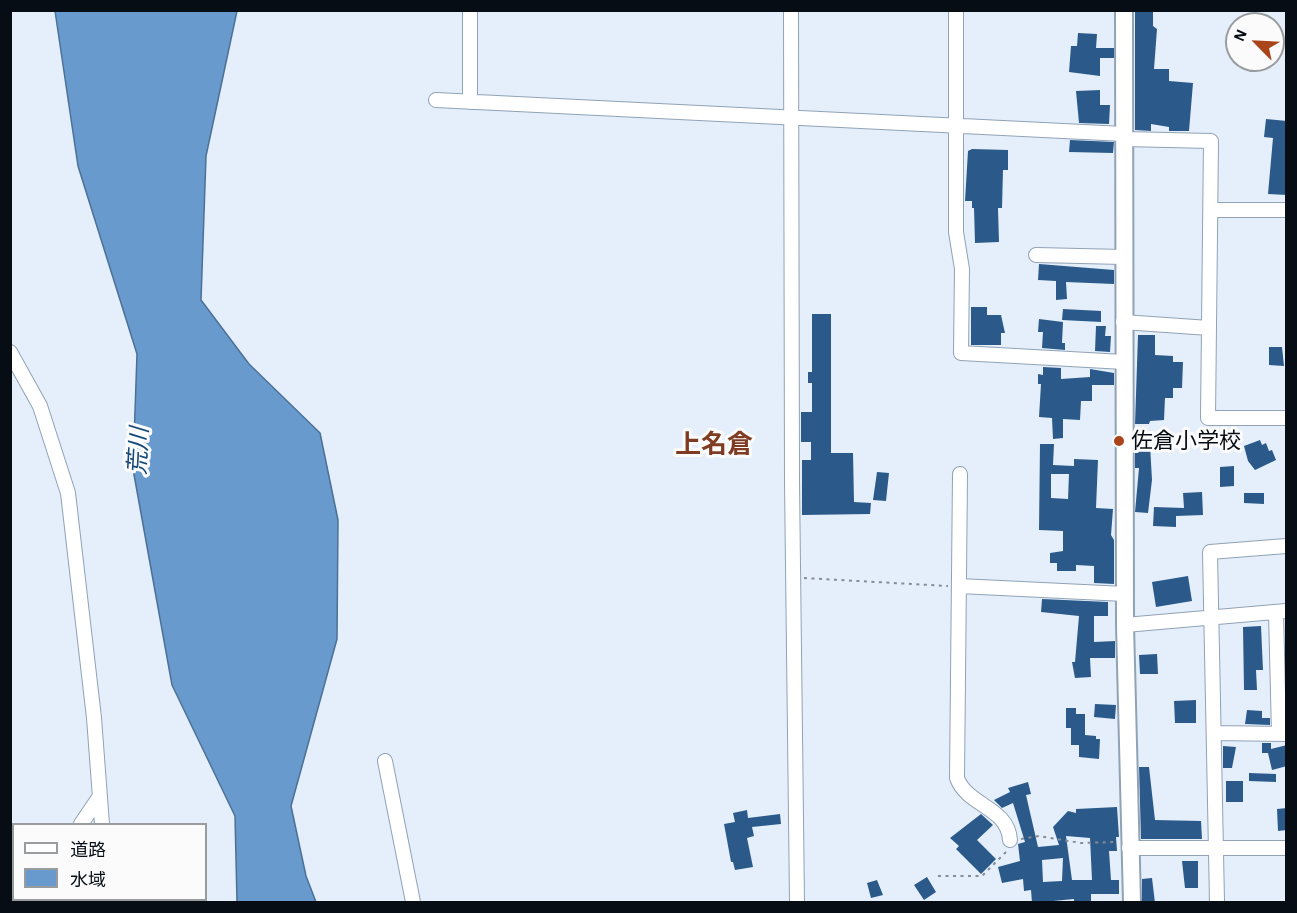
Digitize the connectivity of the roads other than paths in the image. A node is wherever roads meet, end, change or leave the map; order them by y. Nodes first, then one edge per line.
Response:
1 (470, 10) edge
2 (791, 10) edge
3 (956, 10) edge
4 (1124, 10) edge
5 (436, 100) dead end
6 (470, 102) junction
7 (792, 118) junction
8 (957, 125) junction
9 (1124, 137) junction
10 (1210, 210) junction
11 (1287, 210) edge
12 (1036, 255) dead end
13 (1124, 257) junction
14 (1123, 322) junction
15 (1209, 328) junction
16 (10, 352) edge
17 (1124, 362) junction
18 (1287, 418) edge
19 (960, 474) dead end
20 (1287, 546) edge
21 (959, 586) junction
22 (1125, 594) junction
23 (1281, 612) edge
24 (1211, 618) junction
25 (1125, 625) junction
26 (1214, 734) junction
27 (1283, 734) edge
28 (386, 761) dead end
29 (100, 796) junction
30 (82, 823) edge
31 (102, 823) edge
32 (1010, 840) road end
33 (1129, 845) junction
34 (1216, 848) junction
35 (1287, 848) edge
36 (10, 901) edge
37 (22, 903) edge
38 (413, 903) edge
39 (797, 903) edge
40 (1132, 903) edge
41 (1217, 903) edge

1 - 6 street
2 - 7 street
3 - 8 street
4 - 9 street
5 - 6 street
6 - 7 street
7 - 8 street
7 - 39 street
8 - 9 street
8 - 17 street
9 - 10 street
9 - 13 street
10 - 11 street
10 - 15 street
12 - 13 street
13 - 14 street
14 - 15 street
14 - 17 street
15 - 18 street
16 - 29 street
17 - 22 street
19 - 21 street
20 - 24 street
21 - 22 street
21 - 32 street
22 - 25 street
23 - 24 street
23 - 27 street
24 - 25 street
24 - 26 street
25 - 33 street
26 - 27 street
26 - 34 street
28 - 38 street
29 - 30 street
29 - 31 street
33 - 34 street
33 - 40 street
34 - 35 street
34 - 41 street
36 - 37 main road

